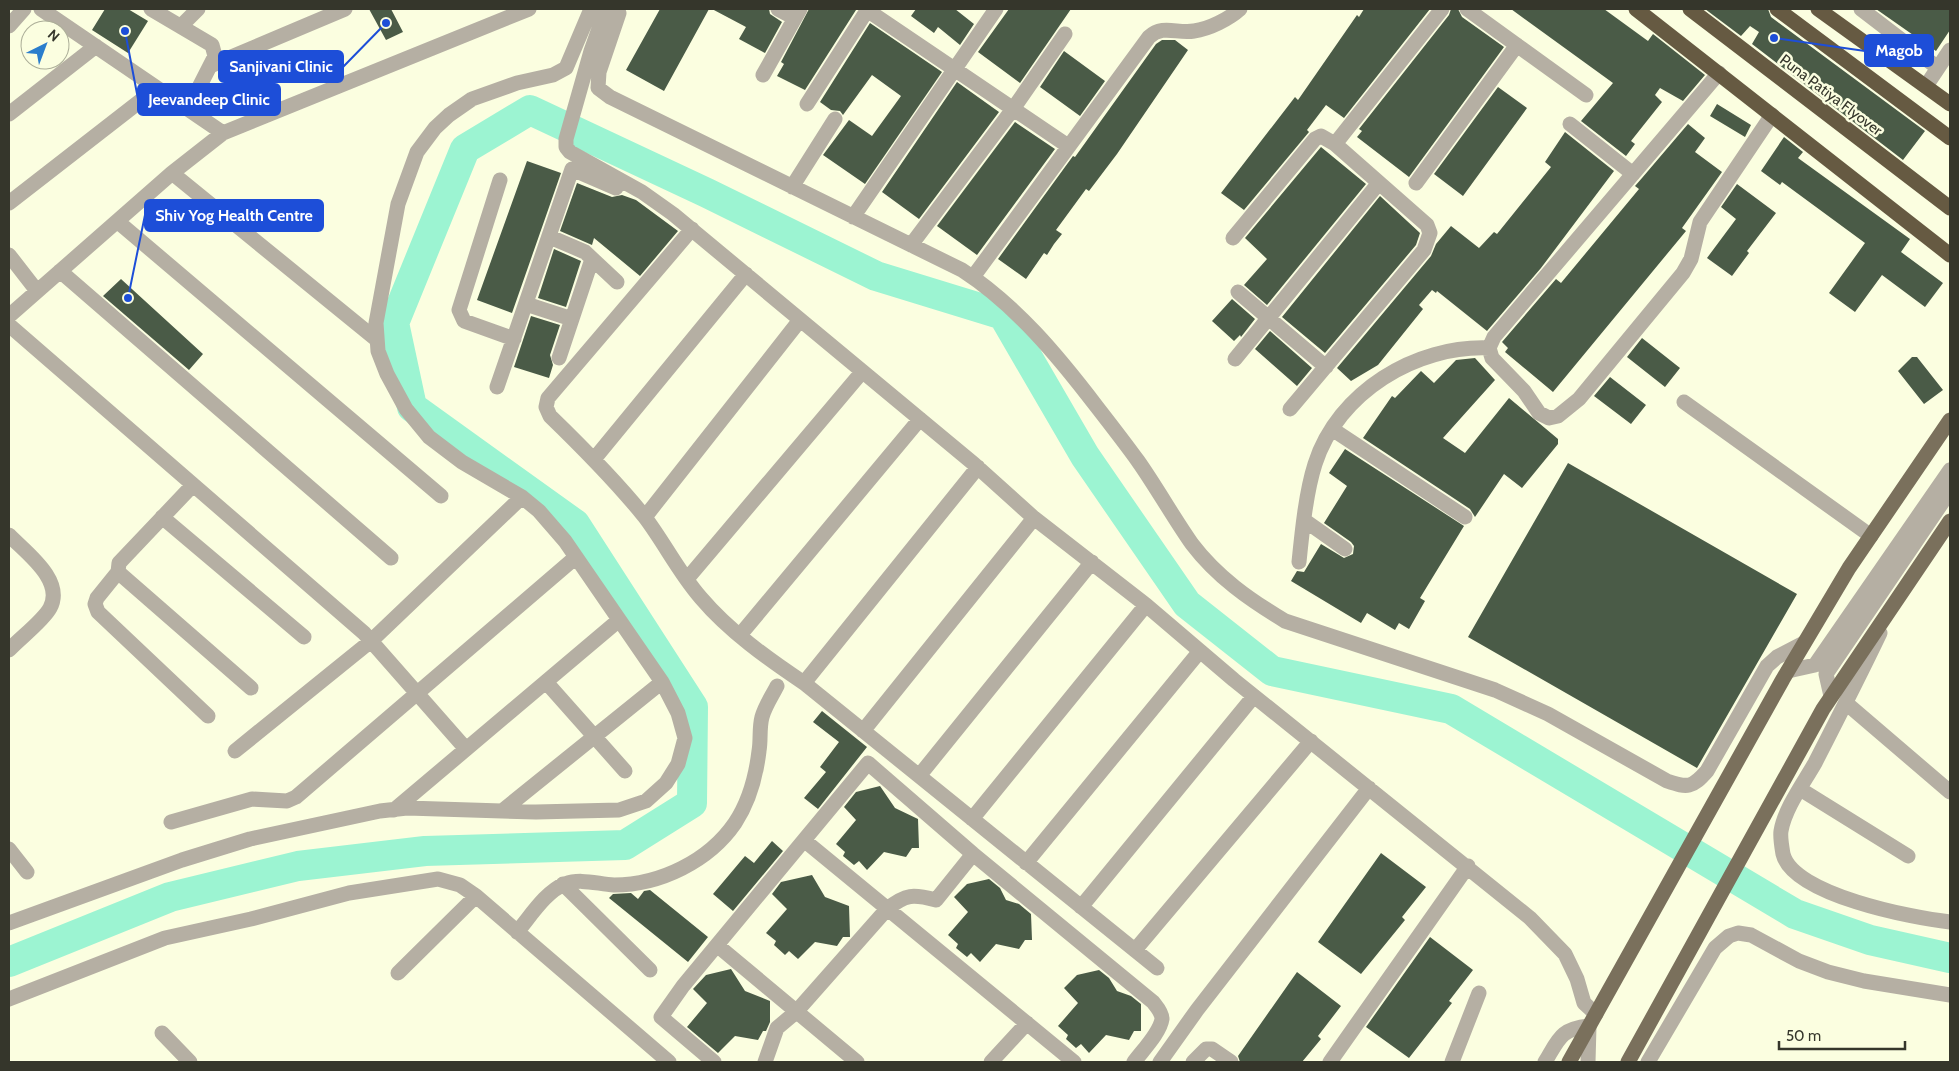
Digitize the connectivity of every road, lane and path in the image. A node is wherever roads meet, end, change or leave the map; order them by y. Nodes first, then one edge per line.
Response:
1 (24, 9) edge
2 (41, 9) edge
3 (151, 9) edge
4 (198, 9) edge
5 (344, 9) edge
6 (529, 9) edge
7 (778, 9) edge
8 (867, 9) edge
9 (996, 9) edge
10 (1240, 9) edge
11 (1442, 9) edge
12 (1467, 9) edge
13 (1636, 9) edge
14 (1690, 9) edge
15 (1777, 9) edge
16 (1818, 9) edge
17 (1861, 9) edge
18 (605, 10) edge
19 (797, 13) edge
20 (9, 26) edge
21 (181, 26) junction
22 (1065, 34) dead end
23 (1517, 45) junction
24 (96, 46) junction
25 (1950, 50) edge
26 (210, 66) junction
27 (1938, 68) junction
28 (954, 69) junction
29 (1719, 74) junction
30 (763, 75) dead end
31 (1926, 86) junction
32 (157, 88) junction
33 (1586, 95) dead end
34 (807, 104) dead end
35 (1950, 104) edge
36 (188, 109) junction
37 (1013, 109) junction
38 (9, 114) edge
39 (1772, 115) junction
40 (835, 119) dead end
41 (1570, 124) dead end
42 (223, 133) junction
43 (1950, 138) edge
44 (1335, 144) junction
45 (1068, 146) junction
46 (172, 173) junction
47 (1633, 174) junction
48 (500, 180) dead end
49 (1416, 183) dead end
50 (1378, 184) junction
51 (792, 187) junction
52 (646, 194) junction
53 (9, 203) edge
54 (1950, 208) edge
55 (853, 217) junction
56 (117, 221) junction
57 (692, 229) junction
58 (550, 236) junction
59 (1233, 238) dead end
60 (911, 245) junction
61 (9, 255) edge
62 (1950, 255) edge
63 (592, 259) junction
64 (60, 272) junction
65 (746, 274) junction
66 (973, 277) junction
67 (617, 282) dead end
68 (37, 291) junction
69 (1238, 292) dead end
70 (526, 304) junction
71 (9, 316) edge
72 (1268, 317) junction
73 (572, 319) junction
74 (800, 320) junction
75 (9, 325) edge
76 (514, 339) junction
77 (377, 340) junction
78 (1489, 348) junction
79 (559, 358) dead end
80 (1235, 359) dead end
81 (1326, 367) junction
82 (862, 372) junction
83 (497, 387) dead end
84 (1684, 402) dead end
85 (1290, 409) dead end
86 (920, 419) junction
87 (1950, 420) edge
88 (1332, 429) junction
89 (595, 458) junction
90 (978, 467) junction
91 (1950, 470) edge
92 (193, 484) junction
93 (1950, 491) edge
94 (441, 496) dead end
95 (522, 497) junction
96 (162, 517) junction
97 (645, 517) junction
98 (1465, 517) dead end
99 (1034, 518) junction
100 (1304, 520) junction
101 (1950, 521) edge
102 (9, 535) edge
103 (1871, 536) junction
104 (1345, 549) dead end
105 (576, 557) junction
106 (391, 558) dead end
107 (1092, 562) junction
108 (1299, 562) dead end
109 (118, 572) junction
110 (687, 579) junction
111 (1146, 605) junction
112 (1892, 607) junction
113 (620, 620) junction
114 (740, 635) junction
115 (304, 637) dead end
116 (371, 641) junction
117 (1804, 643) junction
118 (9, 650) edge
119 (1200, 651) junction
120 (1786, 675) junction
121 (546, 682) junction
122 (662, 682) junction
123 (804, 683) junction
124 (777, 686) dead end
125 (251, 688) dead end
126 (417, 693) junction
127 (1254, 696) junction
128 (1831, 696) junction
129 (1846, 703) junction
130 (208, 716) dead end
131 (863, 731) junction
132 (595, 736) junction
133 (1311, 741) junction
134 (466, 750) junction
135 (235, 751) dead end
136 (625, 771) dead end
137 (919, 776) junction
138 (1369, 788) junction
139 (1800, 789) junction
140 (1950, 792) edge
141 (394, 810) junction
142 (502, 811) junction
143 (972, 819) junction
144 (171, 822) dead end
145 (805, 841) junction
146 (9, 849) edge
147 (973, 854) junction
148 (1908, 856) dead end
149 (1026, 863) junction
150 (1468, 866) junction
151 (27, 872) dead end
152 (563, 884) junction
153 (476, 896) junction
154 (1081, 907) junction
155 (887, 909) junction
156 (1950, 922) edge
157 (9, 923) edge
158 (517, 932) junction
159 (718, 946) junction
160 (1135, 950) junction
161 (1157, 968) dead end
162 (650, 970) dead end
163 (398, 973) dead end
164 (1479, 993) dead end
165 (1950, 995) edge
166 (9, 999) edge
167 (796, 1012) junction
168 (1593, 1020) junction
169 (1027, 1023) junction
170 (162, 1033) dead end
171 (1627, 1059) edge
172 (190, 1062) edge
173 (669, 1062) edge
174 (714, 1062) edge
175 (765, 1062) edge
176 (857, 1062) edge
177 (991, 1062) edge
178 (1074, 1062) edge
179 (1134, 1062) edge
180 (1160, 1062) edge
181 (1193, 1062) edge
182 (1231, 1062) edge
183 (1330, 1062) edge
184 (1452, 1062) edge
185 (1545, 1062) edge
186 (1569, 1062) edge
187 (1588, 1062) edge
188 (1648, 1062) edge

1 - 20 street
2 - 24 street
3 - 21 street
4 - 21 street
5 - 26 street
6 - 42 street
7 - 19 street
8 - 28 street
8 - 34 street
9 - 28 street
10 - 45 street
11 - 44 street
12 - 23 street
13 - 29 highway
14 - 54 highway, Puna Patiya Flyover
15 - 43 highway
16 - 31 highway
17 - 27 street
18 - 51 street
18 - 52 street
18 - 77 street
19 - 30 street
21 - 26 street
22 - 37 street
23 - 33 street
23 - 49 street
24 - 32 street
24 - 38 street
25 - 27 street
26 - 36 street
27 - 31 street
28 - 37 street
28 - 55 street
29 - 39 highway
29 - 47 street
31 - 35 highway
32 - 36 street
32 - 53 street
36 - 42 street
37 - 45 street
37 - 60 street
39 - 62 highway
39 - 78 street
40 - 51 street
41 - 47 street
42 - 46 street
44 - 50 street
44 - 59 street
45 - 66 street
46 - 56 street
46 - 77 street
47 - 78 street
48 - 76 street
50 - 72 street
50 - 81 street
51 - 55 street
52 - 57 street
52 - 58 street
55 - 60 street
56 - 64 street
56 - 94 street
57 - 65 street
57 - 89 street
58 - 63 street
58 - 70 street
60 - 66 street
61 - 68 street
63 - 67 street
63 - 73 street
64 - 68 street
64 - 106 street
65 - 74 street
65 - 89 street
66 - 117 street
68 - 71 street
69 - 72 street
70 - 73 street
70 - 76 street
72 - 80 street
72 - 81 street
73 - 79 street
74 - 82 street
74 - 97 street
75 - 92 street
76 - 83 street
77 - 95 street
78 - 88 street
81 - 85 street
82 - 86 street
82 - 110 street
84 - 103 street
86 - 90 street
86 - 114 street
87 - 103 main road
88 - 98 street
88 - 100 street
89 - 97 street
90 - 99 street
90 - 123 street
91 - 120 street
92 - 96 street
92 - 116 street
93 - 128 street
95 - 105 street
95 - 116 street
96 - 109 street
96 - 115 street
97 - 110 street
99 - 107 street
99 - 131 street
100 - 104 street
100 - 108 street
101 - 112 main road
102 - 118 street
103 - 117 main road
105 - 113 street
105 - 126 street
107 - 111 street
107 - 137 street
109 - 125 street
109 - 130 street
110 - 114 street
111 - 119 street
111 - 143 street
112 - 128 main road
112 - 129 street
113 - 121 street
113 - 122 street
114 - 123 street
116 - 126 street
116 - 135 street
117 - 120 main road
119 - 127 street
119 - 149 street
120 - 168 main road
121 - 132 street
121 - 134 street
122 - 132 street
122 - 142 street
123 - 131 street
124 - 152 street
126 - 134 street
126 - 144 street
127 - 133 street
127 - 154 street
128 - 171 main road
129 - 139 street
129 - 140 street
131 - 137 street
132 - 136 street
132 - 142 street
133 - 138 street
133 - 160 street
134 - 141 street
137 - 143 street
138 - 150 street
138 - 180 street
139 - 148 street
139 - 156 street
141 - 142 street
141 - 157 street
143 - 149 street
145 - 147 street
145 - 155 street
145 - 159 street
146 - 151 street
147 - 155 street
147 - 179 street
149 - 154 street
150 - 168 street
150 - 183 street
152 - 158 street
152 - 162 street
153 - 158 street
153 - 163 street
153 - 166 street
154 - 160 street
155 - 167 street
155 - 169 street
158 - 173 street
159 - 167 street
159 - 174 street
160 - 161 street
164 - 184 street
165 - 188 street
167 - 175 street
167 - 176 street
168 - 185 street
168 - 186 main road
168 - 187 street
169 - 177 street
169 - 178 street
170 - 172 street
181 - 182 street

